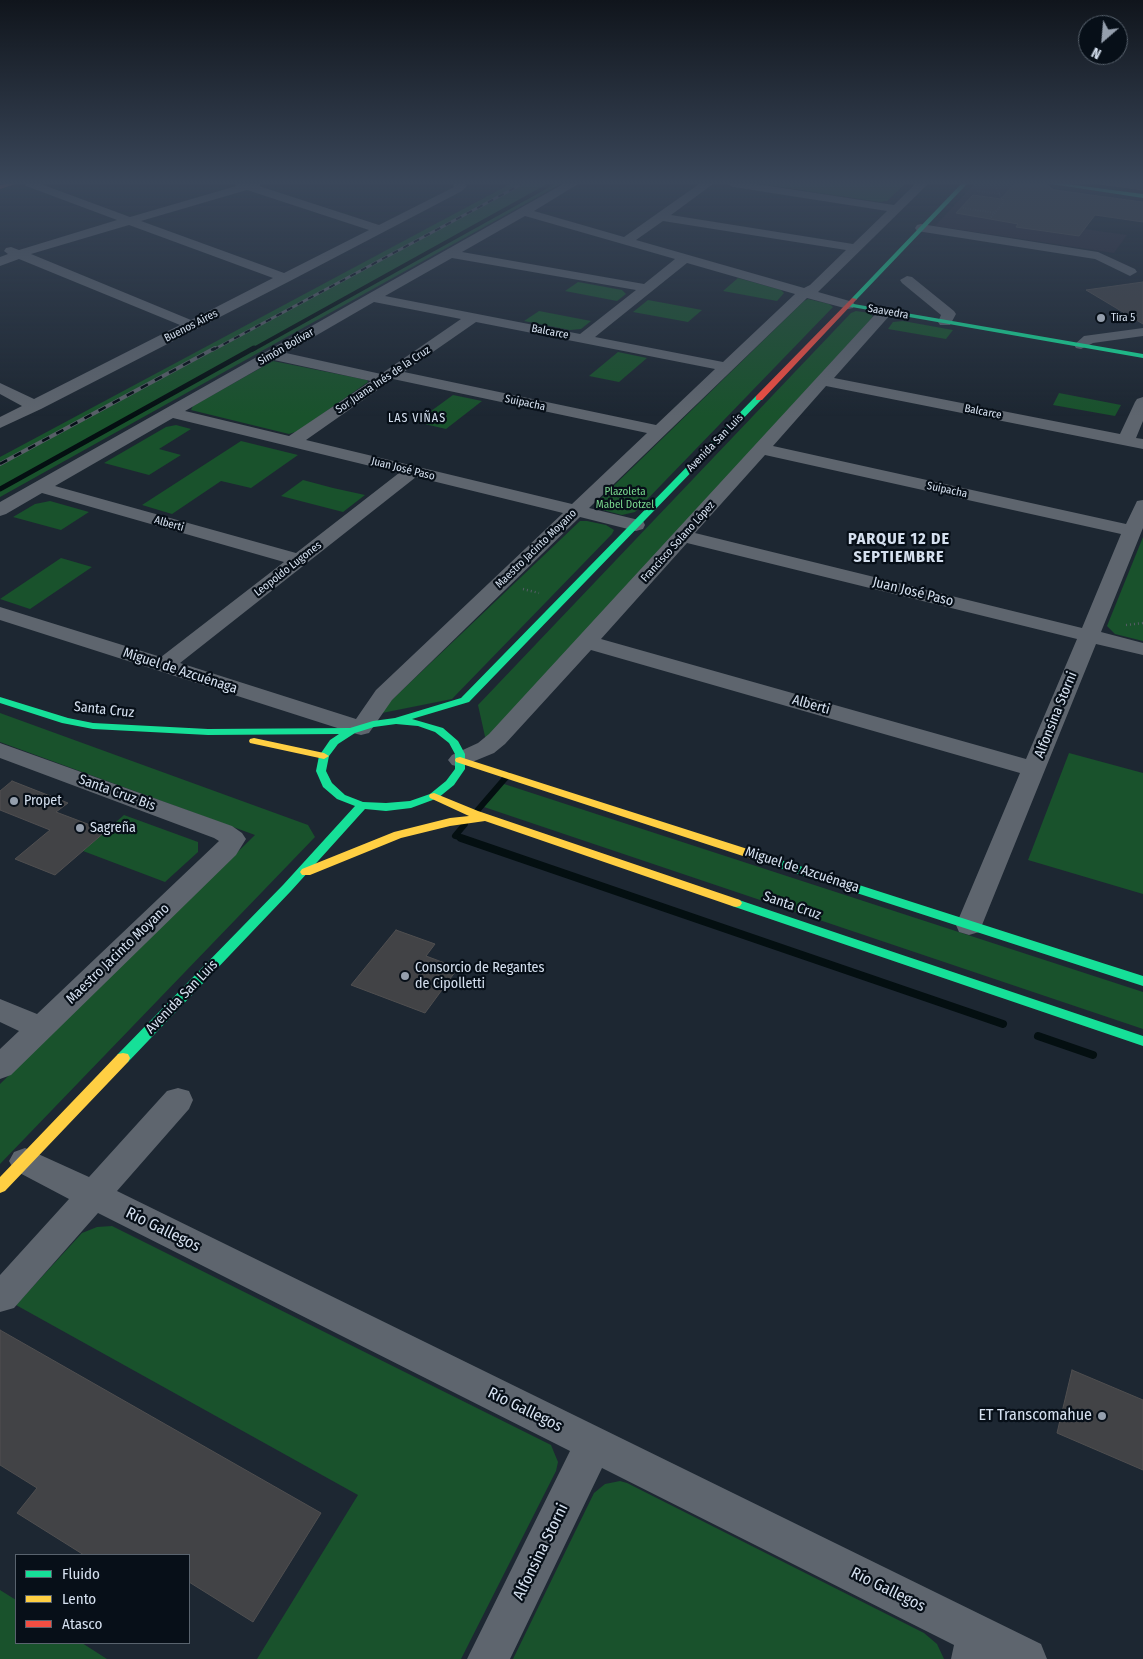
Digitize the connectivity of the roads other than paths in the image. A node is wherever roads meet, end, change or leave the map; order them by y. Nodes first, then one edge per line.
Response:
1 (37, 261) edge
2 (240, 261) edge
3 (317, 261) edge
4 (438, 261) edge
5 (494, 261) edge
6 (680, 261) edge
7 (696, 261) edge
8 (844, 261) joint
9 (889, 261) edge
10 (1109, 261) edge
11 (1130, 272) dead end
12 (285, 278) junction
13 (907, 280) dead end
14 (646, 288) junction
15 (804, 293) junction
16 (373, 298) junction
17 (824, 299) junction
18 (848, 304) junction
19 (886, 311) junction
20 (474, 318) junction
21 (946, 322) junction
22 (191, 326) junction
23 (1143, 332) edge
24 (583, 339) junction
25 (1081, 346) junction
26 (272, 355) junction
27 (1143, 356) edge
28 (727, 367) junction
29 (387, 377) junction
30 (822, 381) junction
31 (0, 388) edge
32 (1143, 402) edge
33 (35, 406) junction
34 (171, 412) junction
35 (0, 423) edge
36 (659, 431) junction
37 (1126, 440) junction
38 (292, 442) junction
39 (1143, 444) edge
40 (761, 449) junction
41 (413, 471) junction
42 (40, 487) junction
43 (1143, 505) edge
44 (0, 510) edge
45 (576, 511) junction
46 (636, 525) junction
47 (1132, 530) junction
48 (683, 536) junction
49 (299, 560) junction
50 (0, 613) edge
51 (1089, 636) junction
52 (587, 642) junction
53 (1143, 649) edge
54 (164, 666) junction
55 (0, 700) edge
56 (396, 721) junction
57 (460, 729) dead end
58 (356, 730) junction
59 (208, 732) junction
60 (0, 750) edge
61 (458, 754) junction
62 (324, 756) junction
63 (1034, 769) junction
64 (434, 796) junction
65 (362, 805) junction
66 (486, 818) junction
67 (233, 839) joint
68 (298, 876) junction
69 (969, 925) junction
70 (1143, 981) edge
71 (0, 1010) edge
72 (40, 1028) junction
73 (1143, 1041) edge
74 (0, 1066) edge
75 (178, 1100) dead end
76 (25, 1161) junction
77 (0, 1187) edge
78 (93, 1195) junction
79 (2, 1297) dead end
80 (594, 1444) junction
81 (975, 1647) edge
82 (488, 1659) edge
83 (1026, 1659) edge

1 - 22 street
2 - 12 street
3 - 12 street, Buenos Aires
4 - 16 street, Simón Bolívar
5 - 14 street
6 - 14 street
7 - 15 street, Saavedra
8 - 15 street
8 - 17 street
9 - 18 main road, Avenida San Luis
10 - 11 street
12 - 22 street, Buenos Aires
13 - 21 street
14 - 24 street
15 - 17 street, Saavedra
15 - 28 street, Maestro Jacinto Moyano
16 - 20 street, Balcarce
16 - 26 street, Simón Bolívar
17 - 18 street, Saavedra
18 - 19 main road, Saavedra
18 - 46 main road, Avenida San Luis
19 - 21 main road, Saavedra
19 - 30 street, Francisco Solano López
20 - 24 street, Balcarce
20 - 29 street, Sor Juana Inés de la Cruz
21 - 25 main road, Saavedra
22 - 33 street, Buenos Aires
23 - 25 street
24 - 28 street, Balcarce
25 - 27 main road, Saavedra
26 - 29 street, Suipacha
26 - 34 street, Simón Bolívar
28 - 36 street, Maestro Jacinto Moyano
29 - 36 street, Suipacha
29 - 38 street, Sor Juana Inés de la Cruz
30 - 37 street, Balcarce
30 - 40 street, Francisco Solano López
31 - 33 street
32 - 37 street
33 - 35 street, Buenos Aires
34 - 38 street, Juan José Paso
34 - 42 street, Simón Bolívar
36 - 45 street, Maestro Jacinto Moyano
37 - 39 street, Balcarce
38 - 41 street, Juan José Paso
40 - 47 street, Suipacha
40 - 48 street, Francisco Solano López
41 - 45 street, Juan José Paso
41 - 49 street, Leopoldo Lugones
42 - 44 street, Simón Bolívar
42 - 49 street, Alberti
43 - 47 street, Alfonsina Storni
45 - 46 street, Juan José Paso
45 - 58 street, Maestro Jacinto Moyano
46 - 56 main road, Avenida San Luis
47 - 51 street, Alfonsina Storni
48 - 51 street, Juan José Paso
48 - 52 street, Francisco Solano López
49 - 54 street, Leopoldo Lugones
50 - 54 street, Miguel de Azcuénaga
51 - 53 street, Juan José Paso
51 - 63 street, Alfonsina Storni
52 - 61 street, Francisco Solano López
52 - 63 street, Alberti
54 - 58 street, Miguel de Azcuénaga
55 - 59 main road, Santa Cruz
56 - 58 main road, Avenida San Luis
56 - 61 main road, Avenida San Luis
57 - 61 main road
58 - 59 main road, Santa Cruz
58 - 62 main road, Avenida San Luis
59 - 62 main road, Santa Cruz
60 - 67 street, Santa Cruz Bis
61 - 64 main road
61 - 69 main road, Miguel de Azcuénaga
62 - 65 main road
63 - 69 street, Alfonsina Storni
64 - 65 main road
64 - 66 main road, Santa Cruz
65 - 68 main road, Avenida San Luis
66 - 68 main road
66 - 73 main road, Santa Cruz
67 - 72 street, Maestro Jacinto Moyano
68 - 76 main road, Avenida San Luis
69 - 70 main road, Miguel de Azcuénaga
71 - 72 street
72 - 74 street, Maestro Jacinto Moyano
75 - 78 street
76 - 77 main road, Avenida San Luis
76 - 78 street, Río Gallegos
78 - 79 street
78 - 80 street, Río Gallegos
80 - 81 street, Río Gallegos
80 - 82 street, Alfonsina Storni
81 - 83 street, Río Gallegos

